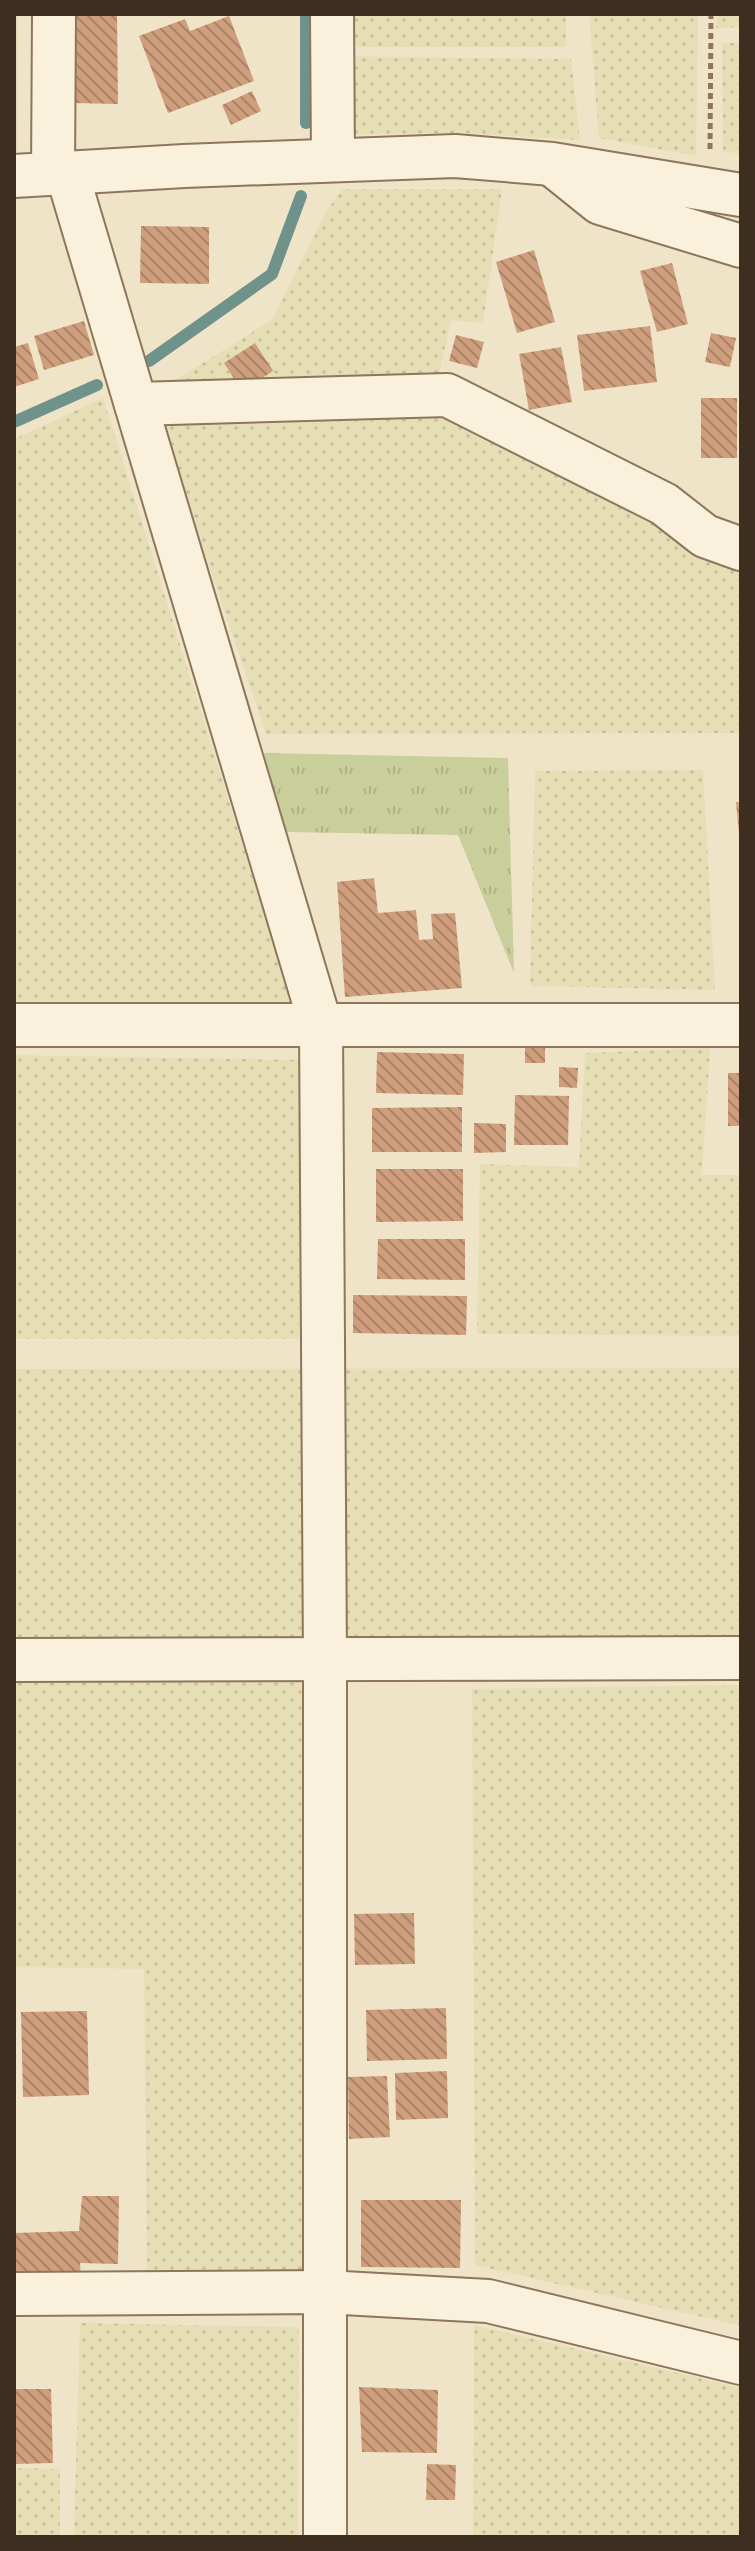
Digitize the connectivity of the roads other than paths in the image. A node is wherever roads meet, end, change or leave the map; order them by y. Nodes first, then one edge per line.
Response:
1 (54, 14) edge
2 (332, 14) edge
3 (333, 159) junction
4 (552, 164) junction
5 (45, 174) edge
6 (726, 193) edge
7 (741, 246) edge
8 (136, 404) junction
9 (741, 549) edge
10 (14, 1025) edge
11 (741, 1025) edge
12 (321, 1026) junction
13 (741, 1658) edge
14 (14, 1660) edge
15 (325, 1660) junction
16 (325, 2292) junction
17 (14, 2294) edge
18 (741, 2363) edge
19 (325, 2537) edge

1 - 5 street
2 - 3 street
3 - 4 street
3 - 5 street
4 - 6 street
4 - 7 street
5 - 8 street
8 - 9 street
8 - 12 street
10 - 12 street
11 - 12 street
12 - 15 street
13 - 15 street
14 - 15 street
15 - 16 street
16 - 17 street
16 - 18 street
16 - 19 street

